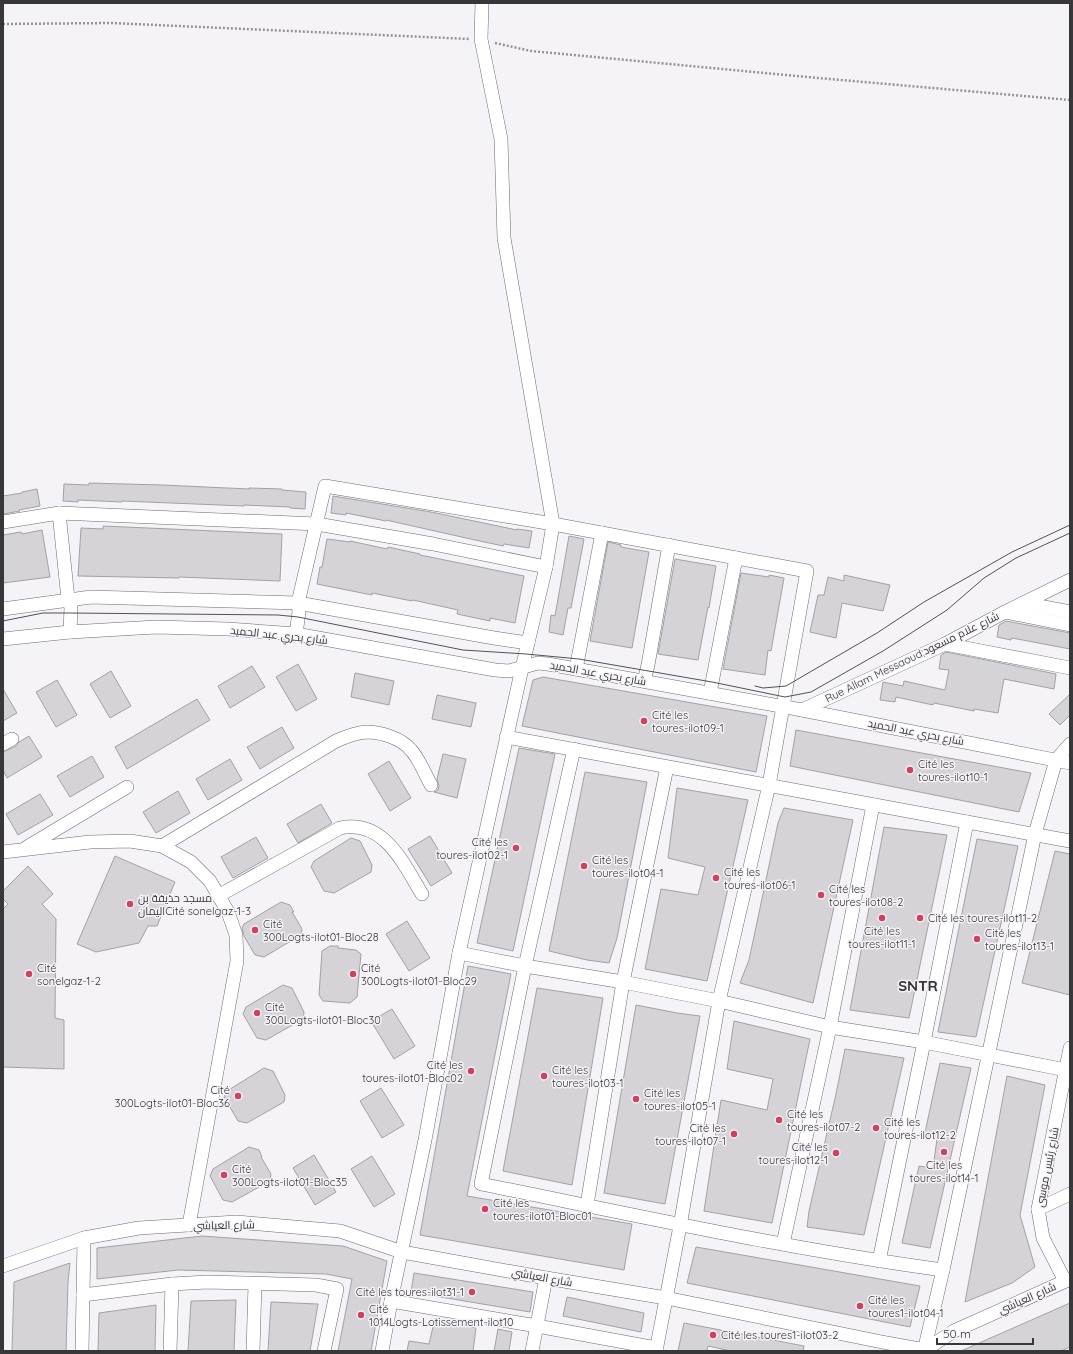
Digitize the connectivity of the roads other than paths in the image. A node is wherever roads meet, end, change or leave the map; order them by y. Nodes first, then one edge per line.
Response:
1 (482, 3) edge
2 (59, 513) junction
3 (3, 522) edge
4 (317, 524) junction
5 (553, 524) junction
6 (602, 533) junction
7 (669, 546) junction
8 (736, 558) junction
9 (546, 567) junction
10 (1070, 580) edge
11 (68, 600) junction
12 (298, 603) junction
13 (1023, 603) junction
14 (3, 609) edge
15 (1005, 612) junction
16 (1070, 612) edge
17 (1070, 625) edge
18 (70, 632) junction
19 (296, 634) junction
20 (3, 639) edge
21 (528, 643) junction
22 (945, 644) junction
23 (522, 668) junction
24 (1070, 668) edge
25 (576, 669) junction
26 (644, 681) junction
27 (710, 693) junction
28 (782, 706) junction
29 (802, 710) junction
30 (506, 737) junction
31 (1070, 744) edge
32 (574, 750) junction
33 (1056, 760) junction
34 (1070, 763) edge
35 (667, 767) junction
36 (431, 785) dead end
37 (769, 785) junction
38 (126, 787) dead end
39 (873, 804) junction
40 (967, 822) junction
41 (1035, 834) junction
42 (1070, 841) edge
43 (162, 846) junction
44 (22, 850) junction
45 (3, 852) edge
46 (422, 894) dead end
47 (218, 896) junction
48 (459, 953) junction
49 (525, 966) junction
50 (624, 982) junction
51 (719, 1000) junction
52 (830, 1027) junction
53 (924, 1042) junction
54 (1070, 1048) edge
55 (988, 1055) junction
56 (1066, 1070) junction
57 (1070, 1194) edge
58 (587, 1206) junction
59 (1038, 1209) junction
60 (189, 1225) junction
61 (680, 1226) junction
62 (84, 1238) junction
63 (783, 1244) junction
64 (402, 1252) junction
65 (879, 1261) junction
66 (3, 1266) edge
67 (943, 1270) junction
68 (546, 1278) junction
69 (1068, 1280) edge
70 (172, 1284) junction
71 (255, 1284) junction
72 (83, 1295) junction
73 (666, 1298) junction
74 (391, 1302) junction
75 (537, 1326) junction
76 (656, 1350) edge
77 (924, 1350) edge
78 (82, 1351) edge
79 (170, 1351) edge
80 (253, 1351) edge
81 (324, 1351) edge
82 (382, 1351) edge
83 (532, 1351) edge

1 - 5 street
2 - 3 street
2 - 4 street
2 - 11 street
4 - 5 street
4 - 9 street
4 - 12 street
5 - 6 street
5 - 9 street
6 - 7 street
6 - 25 street
7 - 8 street
7 - 26 street
8 - 27 street
8 - 28 street
9 - 21 street
10 - 13 street
11 - 12 street
11 - 14 street
11 - 18 street
12 - 19 street
12 - 21 street
13 - 15 street
13 - 16 street
15 - 17 street, Rue Allam Messaoud;شارع علام مسعود
15 - 22 street, Rue Allam Messaoud;شارع علام مسعود
18 - 19 street, شارع بحري عبد الحميد
18 - 20 street, شارع بحري عبد الحميد
19 - 23 street, شارع بحري عبد الحميد
21 - 23 street
22 - 24 street
22 - 29 street, Rue Allam Messaoud;شارع علام مسعود
23 - 25 street, شارع بحري عبد الحميد
23 - 30 street
25 - 26 street, شارع بحري عبد الحميد
26 - 27 street, شارع بحري عبد الحميد
27 - 28 street, شارع بحري عبد الحميد
28 - 29 street, شارع بحري عبد الحميد
28 - 37 street
29 - 33 street, شارع بحري عبد الحميد
30 - 32 street
30 - 48 street
31 - 33 street
32 - 35 street
32 - 49 street
33 - 34 street, شارع بحري عبد الحميد
33 - 41 street
35 - 37 street
35 - 50 street
36 - 43 street
37 - 39 street
37 - 51 street
38 - 44 street
39 - 40 street
39 - 52 street
40 - 41 street
40 - 53 street
41 - 42 street
41 - 55 street
43 - 44 street
43 - 47 street
44 - 45 street
46 - 47 street
47 - 60 street
48 - 49 street
48 - 64 street
49 - 50 street
49 - 58 street
50 - 51 street
50 - 58 street
51 - 52 street
51 - 61 street
52 - 53 street
52 - 63 street
53 - 55 street
53 - 65 street
54 - 56 street, شارع رئيس موسى
55 - 56 street
55 - 67 street
56 - 59 street, شارع رئيس موسى
57 - 59 street
58 - 61 street
59 - 69 street, شارع رئيس موسى
60 - 62 street, شارع العياشي
60 - 64 street, شارع العياشي
61 - 63 street
61 - 73 street
62 - 66 street, شارع العياشي
62 - 72 street
63 - 65 street
64 - 68 street, شارع العياشي
64 - 74 street
65 - 67 street
67 - 77 street
68 - 73 street, شارع العياشي
68 - 75 street
69 - 77 street, شارع العياشي
70 - 71 street
70 - 72 street
70 - 79 street
71 - 80 street
71 - 81 street
72 - 78 street
73 - 76 street
73 - 77 street, شارع العياشي
74 - 75 street
74 - 82 street
75 - 76 street
75 - 83 street

